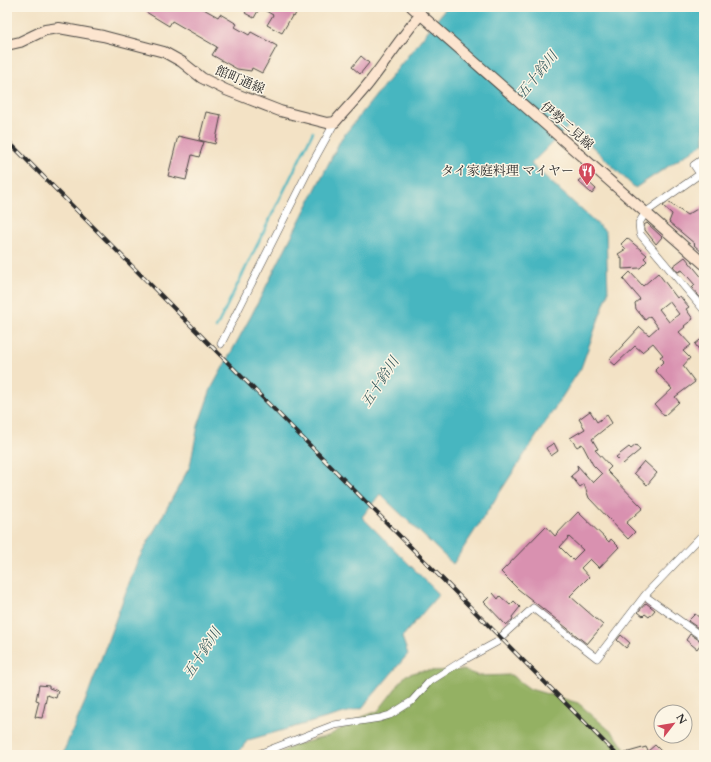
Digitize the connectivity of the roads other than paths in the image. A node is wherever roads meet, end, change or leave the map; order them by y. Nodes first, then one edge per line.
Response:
1 (412, 7) edge
2 (423, 10) edge
3 (7, 45) edge
4 (335, 122) junction
5 (704, 158) edge
6 (702, 172) edge
7 (646, 212) junction
8 (704, 264) edge
9 (704, 310) edge
10 (221, 344) dead end
11 (704, 533) edge
12 (645, 596) junction
13 (502, 636) dead end
14 (704, 638) edge
15 (497, 642) dead end
16 (256, 755) edge

1 - 2 main road, 伊勢二見線
2 - 4 main road
2 - 7 main road, 伊勢二見線
3 - 4 main road, 館町通線
4 - 10 street
5 - 6 street
6 - 7 street
7 - 8 main road, 伊勢二見線
7 - 9 street
11 - 12 street
12 - 13 street
12 - 14 street
15 - 16 street

